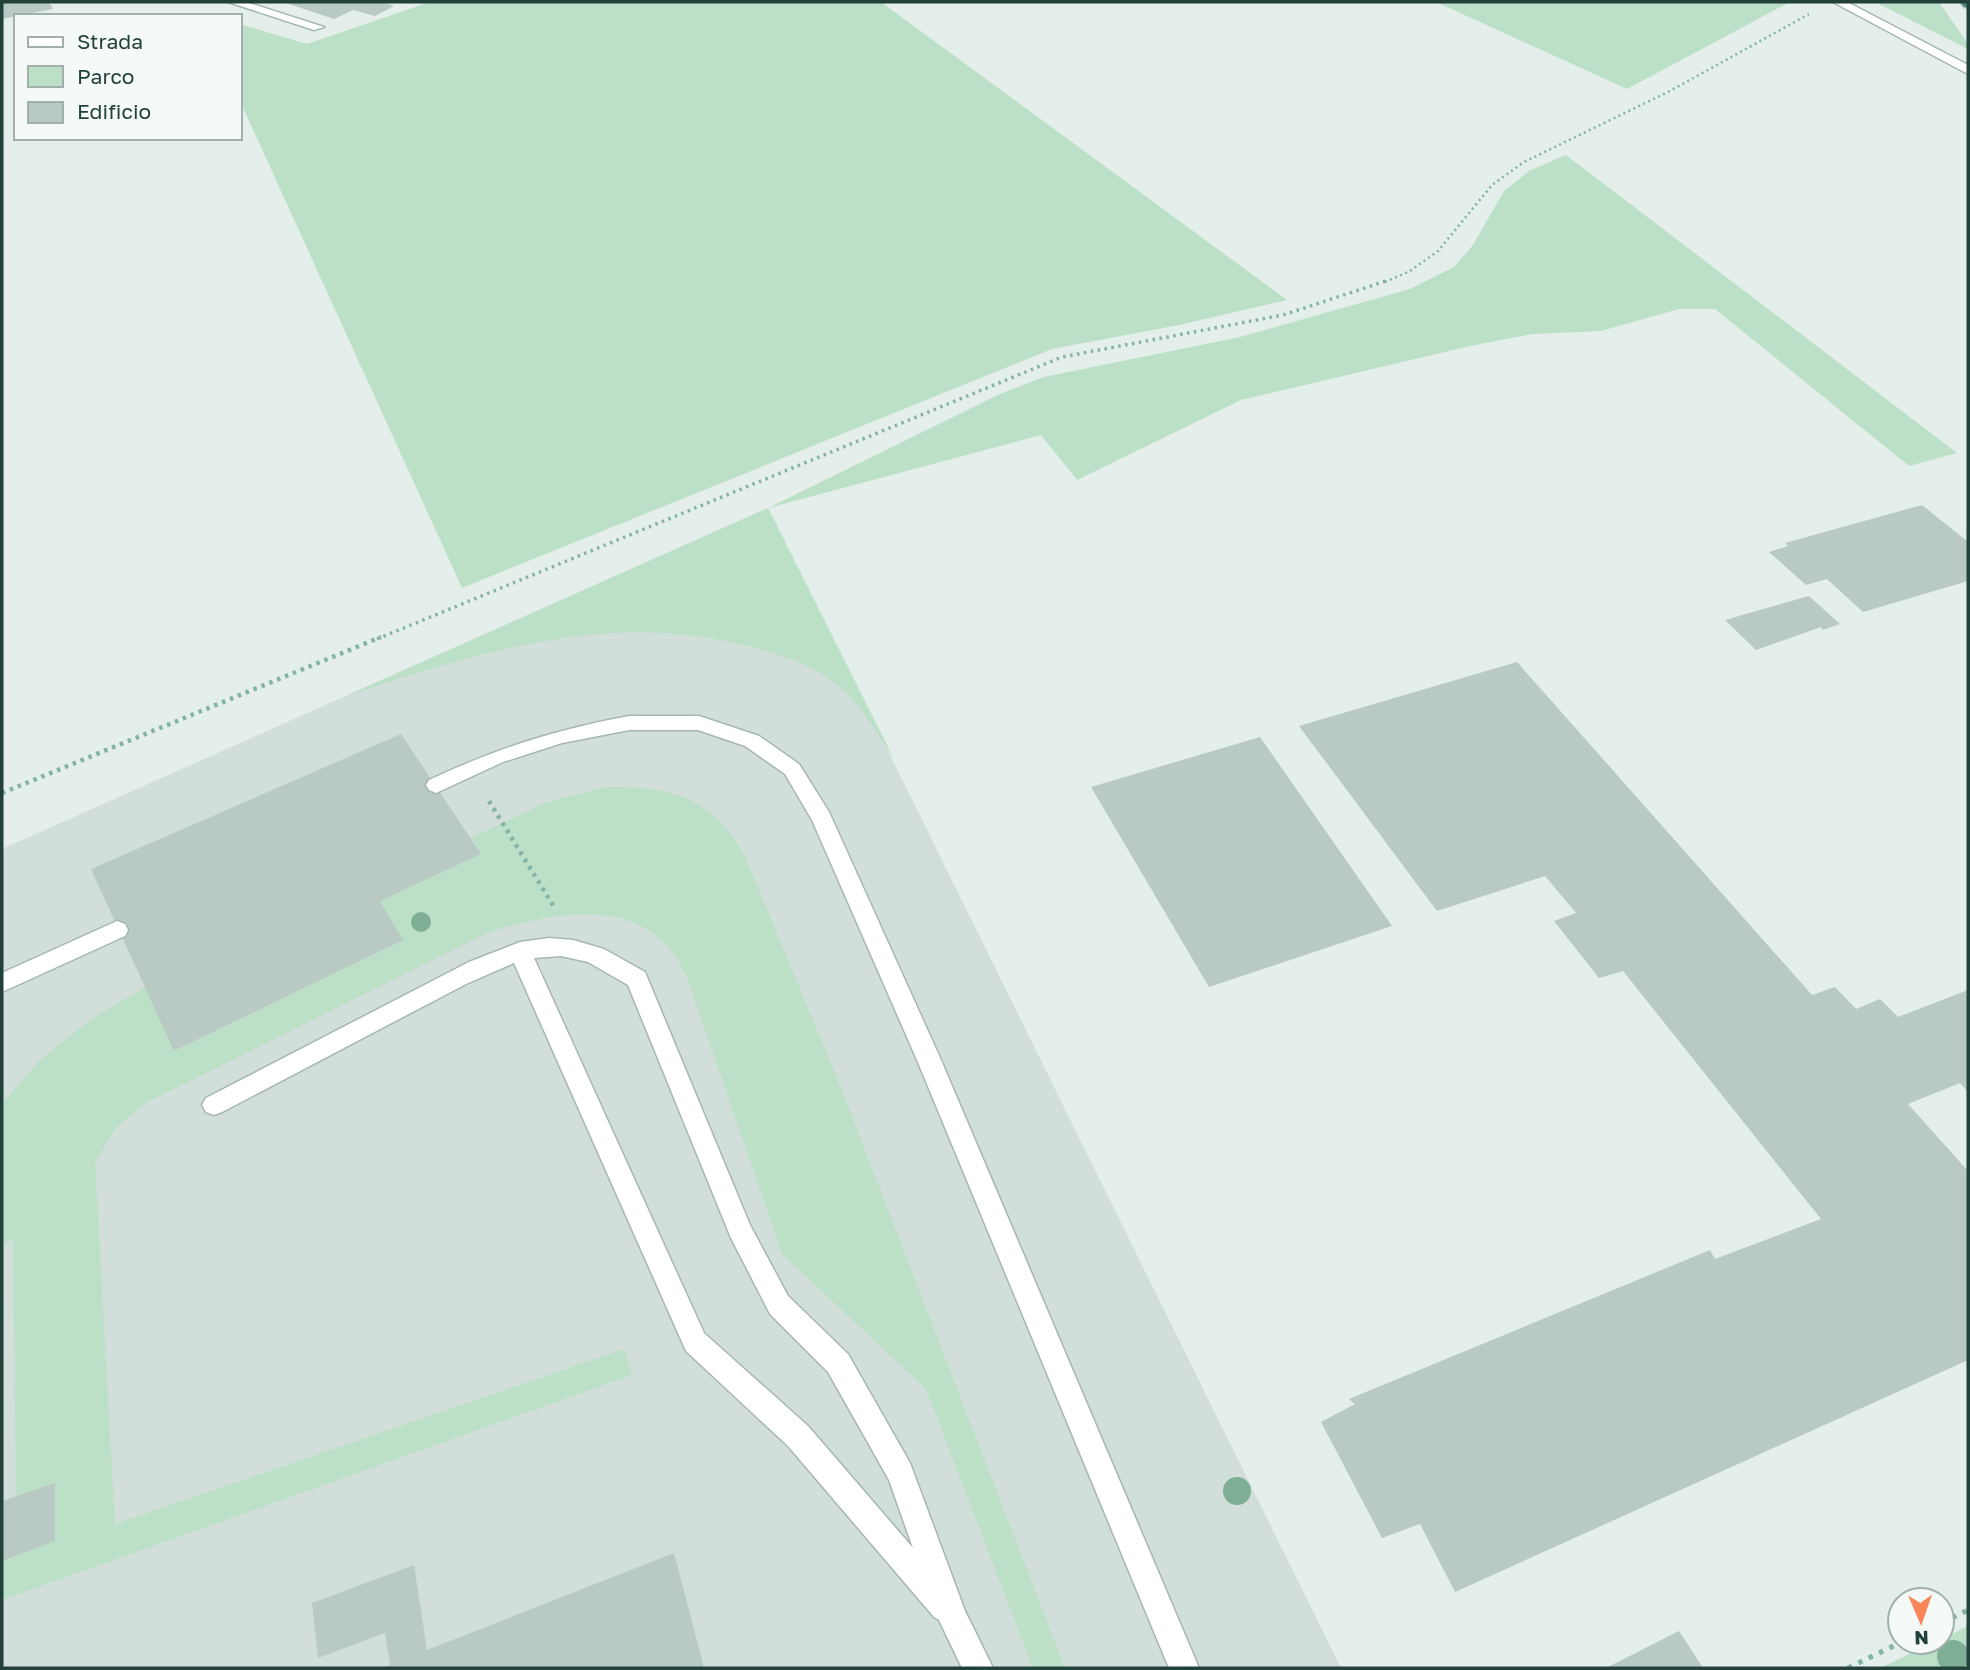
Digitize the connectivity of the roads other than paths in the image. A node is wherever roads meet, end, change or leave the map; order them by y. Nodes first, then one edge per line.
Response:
1 (234, 2) edge
2 (1839, 2) edge
3 (318, 27) dead end
4 (1963, 67) edge
5 (436, 785) dead end
6 (117, 930) dead end
7 (520, 951) junction
8 (2, 983) edge
9 (214, 1105) dead end
10 (953, 1618) junction
11 (978, 1668) edge
12 (1184, 1668) edge

1 - 3 street
2 - 4 street
5 - 12 street
6 - 8 street
7 - 9 street
7 - 10 street
7 - 10 street
10 - 11 street

